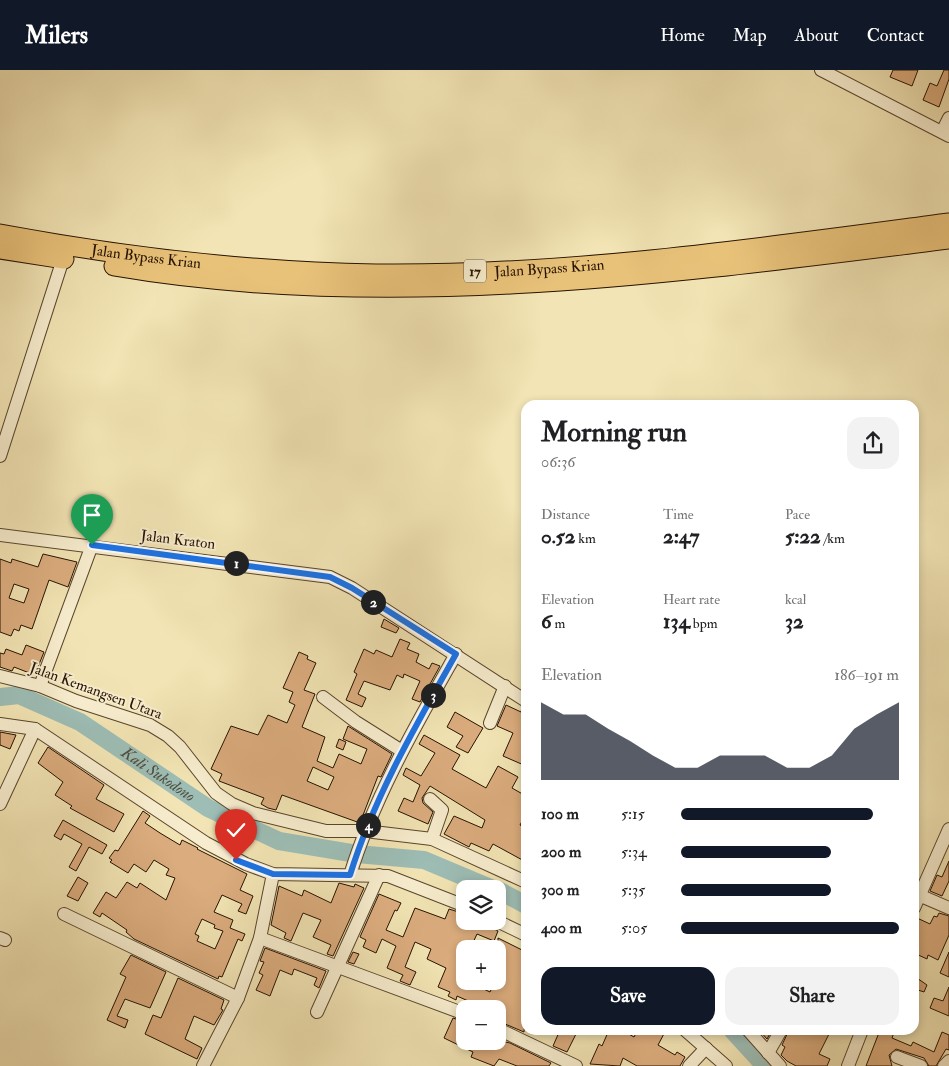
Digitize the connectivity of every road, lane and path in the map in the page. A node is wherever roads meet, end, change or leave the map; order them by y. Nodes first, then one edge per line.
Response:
1 (821, 70) edge
2 (948, 127) edge
3 (949, 223) edge
4 (0, 234) edge
5 (949, 239) edge
6 (0, 249) edge
7 (63, 259) junction
8 (0, 456) edge
9 (0, 535) edge
10 (92, 545) junction
11 (456, 654) junction
12 (0, 676) edge
13 (40, 686) junction
14 (505, 686) junction
15 (323, 697) dead end
16 (521, 697) edge
17 (490, 723) dead end
18 (0, 724) edge
19 (35, 729) junction
20 (402, 751) junction
21 (430, 799) dead end
22 (0, 804) edge
23 (949, 829) edge
24 (363, 836) junction
25 (432, 839) junction
26 (351, 872) junction
27 (273, 874) junction
28 (379, 875) junction
29 (521, 880) edge
30 (919, 890) edge
31 (919, 895) edge
32 (456, 902) edge
33 (949, 908) edge
34 (64, 914) dead end
35 (506, 925) edge
36 (521, 933) edge
37 (260, 938) junction
38 (337, 966) junction
39 (238, 998) junction
40 (456, 1011) edge
41 (316, 1012) dead end
42 (506, 1033) edge
43 (691, 1035) edge
44 (752, 1035) edge
45 (778, 1035) edge
46 (860, 1035) edge
47 (706, 1048) junction
48 (768, 1053) junction
49 (898, 1056) dead end
50 (949, 1061) edge
51 (202, 1066) edge
52 (576, 1066) edge
53 (689, 1066) edge
54 (726, 1066) edge
55 (780, 1066) edge
56 (848, 1066) edge
57 (921, 1066) edge
58 (944, 1066) edge

1 - 2 street
3 - 4 highway, Jalan Bypass Krian / 17
5 - 7 highway, Jalan Bypass Krian / 17
6 - 7 highway, Jalan Bypass Krian / 17
7 - 8 street
9 - 10 street, Jalan Kraton
10 - 11 street, Jalan Kraton
10 - 13 street
11 - 14 street, Jalan Kraton
11 - 20 street
12 - 13 street, Jalan Kemangsen Utara
13 - 24 street, Jalan Kemangsen Utara
14 - 16 street, Jalan Kraton
14 - 17 street
15 - 20 street
18 - 19 street
19 - 22 street
19 - 27 street
20 - 24 street
21 - 25 street
23 - 30 street
24 - 25 street, Jalan Kemangsen Utara
24 - 26 street
25 - 29 street, Jalan Kemangsen Utara
26 - 27 street
26 - 28 street
27 - 37 street
28 - 32 street
28 - 38 street
31 - 33 street
34 - 39 street
35 - 36 street
37 - 38 street
37 - 39 street
38 - 40 street
38 - 41 street
39 - 51 street
42 - 52 street
43 - 47 street
44 - 48 street
45 - 48 street
46 - 56 street
47 - 53 street
47 - 54 street
48 - 55 street
49 - 57 street
50 - 58 street

